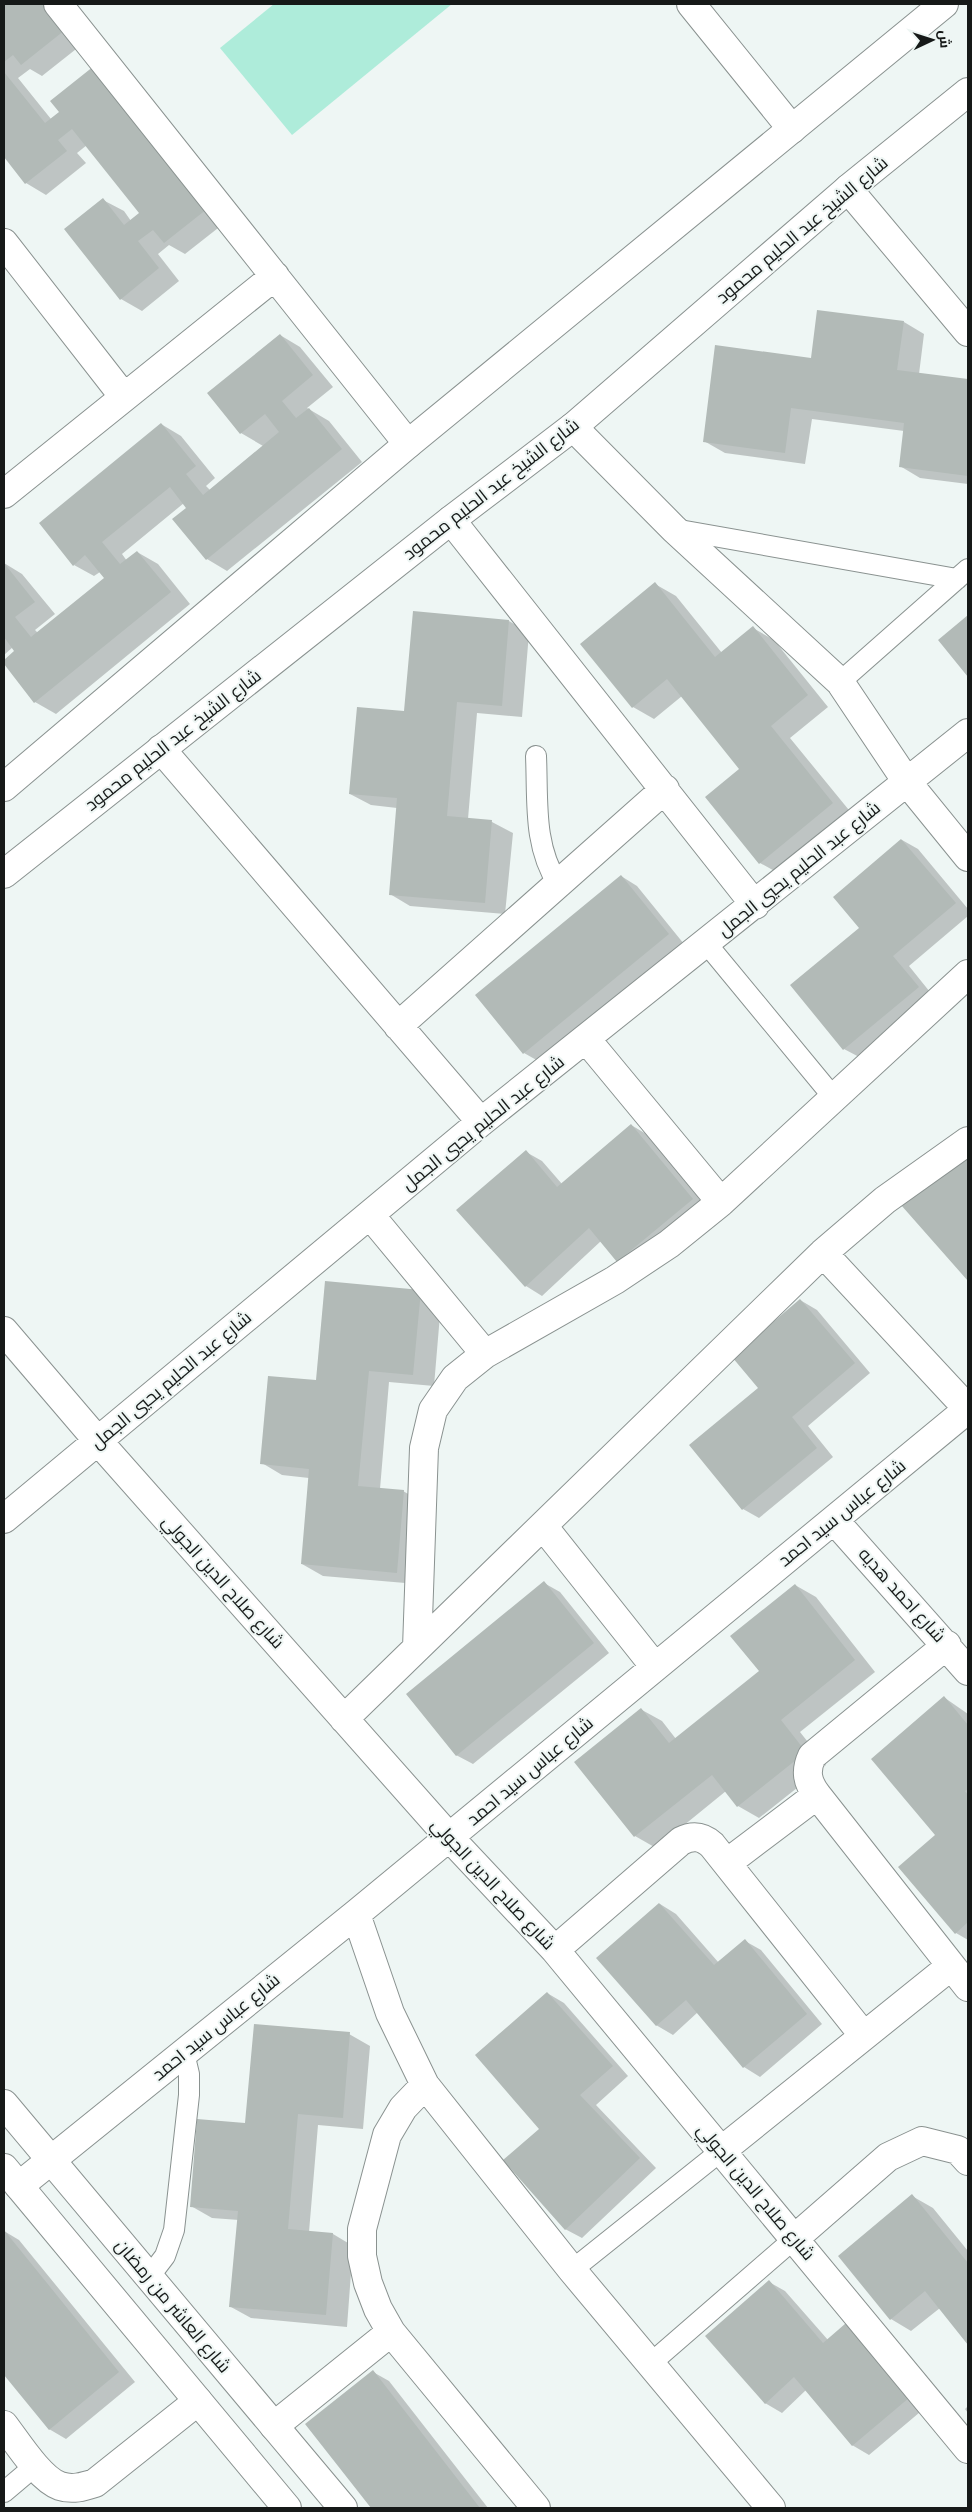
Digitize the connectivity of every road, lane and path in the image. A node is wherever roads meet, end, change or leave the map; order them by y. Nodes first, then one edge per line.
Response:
1 (58, 4) edge
2 (691, 4) edge
3 (944, 4) edge
4 (968, 92) edge
5 (792, 129) junction
6 (848, 190) junction
7 (4, 243) edge
8 (275, 276) junction
9 (968, 332) edge
10 (124, 397) junction
11 (572, 427) junction
12 (408, 444) junction
13 (7, 484) edge
14 (451, 520) junction
15 (674, 529) junction
16 (963, 574) edge
17 (840, 682) junction
18 (968, 733) edge
19 (161, 749) junction
20 (536, 756) dead end
21 (907, 782) junction
22 (4, 786) edge
23 (665, 789) junction
24 (968, 858) edge
25 (4, 874) edge
26 (558, 884) junction
27 (755, 905) junction
28 (706, 943) junction
29 (968, 974) edge
30 (398, 1026) junction
31 (586, 1039) junction
32 (834, 1098) junction
33 (482, 1122) junction
34 (968, 1141) edge
35 (721, 1202) junction
36 (370, 1215) junction
37 (823, 1254) junction
38 (4, 1331) edge
39 (484, 1354) junction
40 (968, 1409) edge
41 (98, 1441) junction
42 (4, 1519) edge
43 (834, 1520) junction
44 (543, 1526) junction
45 (946, 1645) junction
46 (417, 1648) junction
47 (656, 1667) junction
48 (968, 1671) edge
49 (344, 1719) junction
50 (817, 1795) junction
51 (449, 1837) junction
52 (728, 1863) junction
53 (356, 1914) junction
54 (555, 1950) junction
55 (951, 1966) junction
56 (968, 1987) edge
57 (864, 2036) junction
58 (184, 2053) junction
59 (425, 2085) junction
60 (4, 2104) edge
61 (721, 2151) junction
62 (51, 2160) junction
63 (968, 2161) edge
64 (11, 2177) edge
65 (794, 2239) junction
66 (572, 2270) junction
67 (149, 2277) junction
68 (391, 2332) junction
69 (650, 2364) junction
70 (198, 2401) junction
71 (4, 2425) edge
72 (274, 2426) junction
73 (968, 2449) edge
74 (36, 2466) junction
75 (4, 2492) edge
76 (286, 2508) edge
77 (343, 2508) edge
78 (536, 2508) edge
79 (771, 2508) edge

1 - 8 street
2 - 5 street
3 - 5 street
4 - 6 street, شارع الشيخ عبد الحليم محمود
5 - 12 street
6 - 9 street
6 - 11 street, شارع الشيخ عبد الحليم محمود
7 - 10 street
8 - 10 street
8 - 12 street
10 - 13 street
11 - 14 street, شارع الشيخ عبد الحليم محمود
11 - 15 street
12 - 22 street
14 - 19 street, شارع الشيخ عبد الحليم محمود
14 - 23 street
15 - 16 lane
15 - 17 street
16 - 17 lane
17 - 21 street
18 - 21 street, شارع عبد الحليم يحيي الجمل
19 - 25 street, شارع الشيخ عبد الحليم محمود
19 - 30 street
20 - 26 lane
21 - 24 street
21 - 27 street, شارع عبد الحليم يحيي الجمل
23 - 26 street
23 - 27 street
26 - 30 street
27 - 28 street, شارع عبد الحليم يحيي الجمل
28 - 31 street, شارع عبد الحليم يحيي الجمل
28 - 32 lane
29 - 32 street
30 - 33 street
31 - 33 street, شارع عبد الحليم يحيي الجمل
31 - 35 street
32 - 35 street
33 - 36 street, شارع عبد الحليم يحيي الجمل
34 - 37 street
35 - 39 street
36 - 39 street
36 - 41 street, شارع عبد الحليم يحيي الجمل
37 - 40 street
37 - 44 street
38 - 41 street, شارع صلاح الدين الجولي
39 - 46 street
40 - 43 street, شارع عباس سيد احمد
41 - 42 street, شارع عبد الحليم يحيي الجمل
41 - 49 street, شارع صلاح الدين الجولي
43 - 45 street, شارع احمد هديه
43 - 47 street, شارع عباس سيد احمد
44 - 46 street
44 - 47 street
45 - 48 street, شارع احمد هديه
45 - 50 street
46 - 49 street
47 - 51 street, شارع عباس سيد احمد
49 - 51 street, شارع صلاح الدين الجولي
50 - 52 street
50 - 55 street
51 - 53 street, شارع عباس سيد احمد
51 - 54 street, شارع صلاح الدين الجولي
52 - 54 street
52 - 57 street
53 - 58 street, شارع عباس سيد احمد
53 - 59 street
54 - 61 street, شارع صلاح الدين الجولي
55 - 56 street
55 - 57 street
57 - 61 street
58 - 62 street, شارع عباس سيد احمد
58 - 67 lane
59 - 66 street
59 - 68 street
60 - 62 street, شارع العاشر من رمضان
61 - 65 street, شارع صلاح الدين الجولي
61 - 66 lane
62 - 64 street, شارع عباس سيد احمد
62 - 67 street, شارع العاشر من رمضان
63 - 65 street
64 - 70 street
65 - 69 lane
65 - 73 street, شارع صلاح الدين الجولي
66 - 69 street
67 - 72 street, شارع العاشر من رمضان
68 - 72 street
68 - 78 street
69 - 79 street
70 - 74 street
70 - 76 street
71 - 74 street
72 - 77 street, شارع العاشر من رمضان
74 - 75 lane

